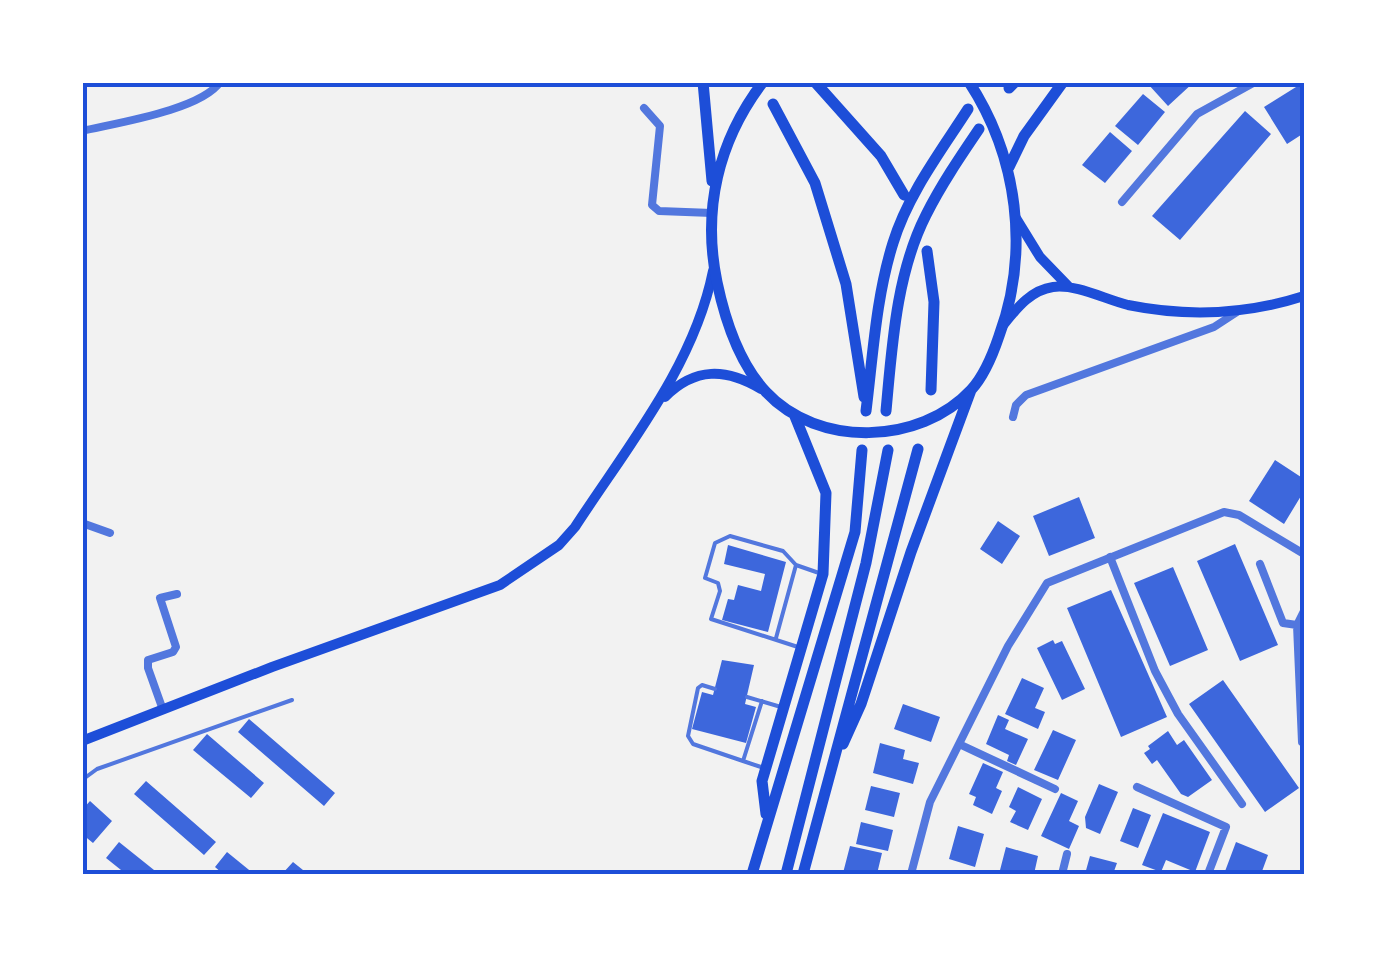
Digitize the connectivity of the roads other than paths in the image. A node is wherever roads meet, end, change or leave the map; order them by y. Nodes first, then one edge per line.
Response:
1 (220, 82) edge
2 (703, 82) edge
3 (763, 82) edge
4 (815, 82) edge
5 (970, 82) edge
6 (1063, 82) edge
7 (1255, 82) edge
8 (773, 104) dead end
9 (644, 108) dead end
10 (968, 109) dead end
11 (979, 129) dead end
12 (82, 130) edge
13 (1009, 166) junction
14 (713, 195) junction
15 (904, 195) dead end
16 (1122, 202) dead end
17 (712, 213) junction
18 (1015, 215) junction
19 (928, 251) dead end
20 (714, 266) junction
21 (1070, 288) junction
22 (1304, 296) edge
23 (1237, 312) junction
24 (1004, 324) junction
25 (972, 389) junction
26 (931, 390) dead end
27 (766, 392) junction
28 (886, 411) dead end
29 (650, 412) junction
30 (794, 414) junction
31 (1014, 417) dead end
32 (918, 448) dead end
33 (862, 450) dead end
34 (888, 450) dead end
35 (82, 523) edge
36 (110, 533) dead end
37 (1304, 554) edge
38 (1110, 556) junction
39 (1260, 564) dead end
40 (796, 565) junction
41 (824, 574) junction
42 (177, 594) dead end
43 (1304, 611) edge
44 (1296, 625) junction
45 (775, 639) junction
46 (802, 648) junction
47 (715, 689) dead end
48 (747, 697) dead end
49 (292, 700) dead end
50 (762, 701) junction
51 (784, 708) junction
52 (163, 710) junction
53 (82, 741) edge
54 (1302, 742) dead end
55 (959, 744) junction
56 (744, 761) junction
57 (766, 768) junction
58 (82, 780) edge
59 (827, 780) junction
60 (1137, 787) dead end
61 (1055, 788) dead end
62 (1242, 804) dead end
63 (767, 819) junction
64 (1067, 854) dead end
65 (752, 874) edge
66 (786, 874) edge
67 (803, 874) edge
68 (911, 874) edge
69 (1062, 874) edge
70 (1208, 874) edge

1 - 12 street
2 - 14 main road
3 - 14 main road
4 - 15 main road
5 - 13 main road
6 - 13 main road
7 - 16 street
8 - 10 main road
9 - 17 street
11 - 28 main road
13 - 18 main road
14 - 17 main road
17 - 20 main road
18 - 21 main road
18 - 24 main road
19 - 26 main road
20 - 27 main road
20 - 29 main road
21 - 23 main road
21 - 24 main road
22 - 23 main road
23 - 31 street
24 - 25 main road
25 - 30 main road
25 - 59 main road
27 - 29 main road
27 - 30 main road
29 - 52 main road
30 - 41 main road
32 - 59 main road
33 - 63 main road
34 - 66 main road
35 - 36 street
37 - 38 street
38 - 55 street
38 - 62 street
39 - 44 street
40 - 41 lane
40 - 45 lane
40 - 45 lane
41 - 46 main road
42 - 52 street
43 - 44 street
44 - 54 street
45 - 46 lane
46 - 51 main road
47 - 56 lane
48 - 50 lane
49 - 58 lane
50 - 51 lane
50 - 56 lane
51 - 57 main road
52 - 53 main road
55 - 61 street
55 - 68 street
56 - 57 lane
57 - 63 main road
59 - 67 main road
60 - 70 street
63 - 65 main road
64 - 69 street

